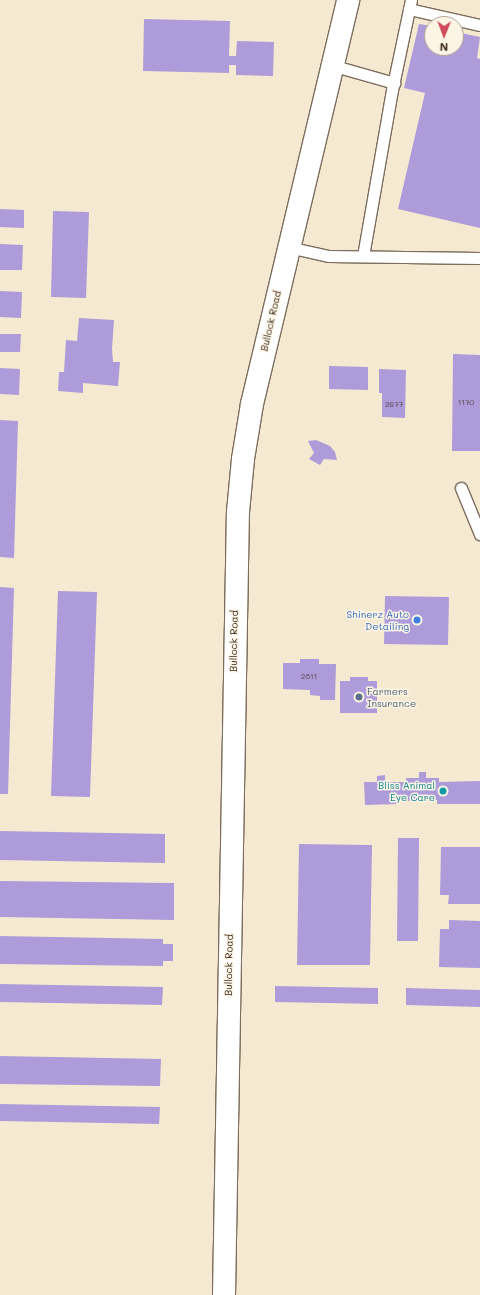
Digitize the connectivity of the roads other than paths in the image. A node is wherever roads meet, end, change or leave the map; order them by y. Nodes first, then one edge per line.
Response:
1 (348, 0) edge
2 (410, 4) edge
3 (480, 25) edge
4 (331, 65) junction
5 (394, 83) junction
6 (288, 247) junction
7 (363, 256) junction
8 (480, 258) edge
9 (461, 488) dead end
10 (480, 534) edge
11 (224, 1295) edge

1 - 4 street, Bullock Road
2 - 3 lane
2 - 5 lane
4 - 5 lane
4 - 6 street, Bullock Road
5 - 7 lane
6 - 7 lane
6 - 11 street, Bullock Road
7 - 8 lane
9 - 10 lane

